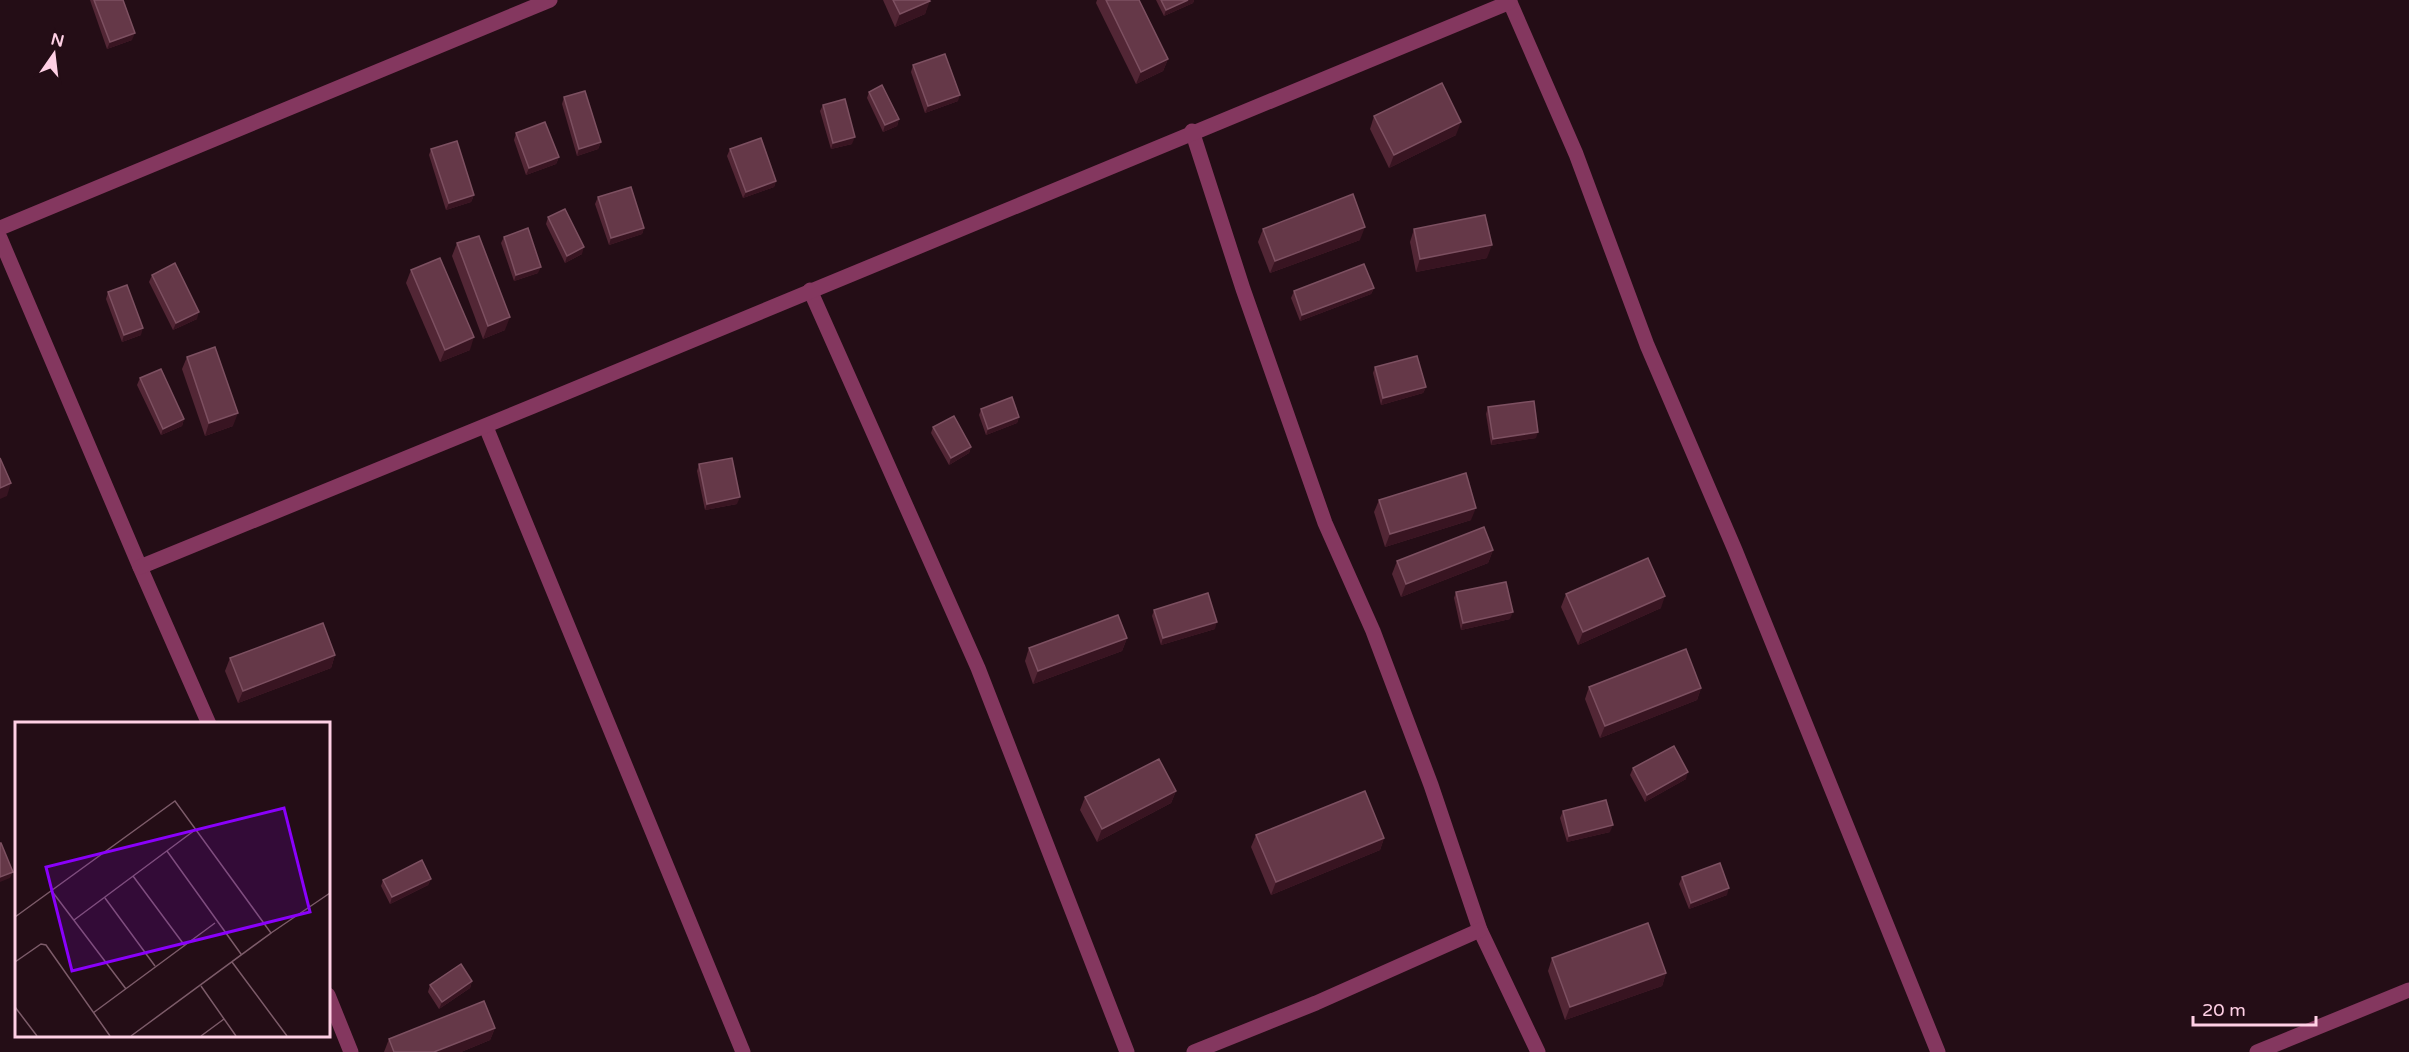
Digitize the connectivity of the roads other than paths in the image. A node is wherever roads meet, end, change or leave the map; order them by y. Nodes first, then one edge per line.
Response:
1 (550, 0) edge
2 (1510, 1) edge
3 (1192, 131) junction
4 (0, 228) edge
5 (0, 238) edge
6 (810, 290) junction
7 (486, 428) junction
8 (140, 567) junction
9 (209, 722) edge
10 (1480, 930) junction
11 (2409, 990) edge
12 (330, 1000) edge
13 (351, 1052) edge
14 (743, 1052) edge
15 (1127, 1052) edge
16 (1194, 1052) edge
17 (1538, 1052) edge
18 (1938, 1052) edge
19 (2257, 1052) edge

1 - 4 street
2 - 3 street
2 - 18 street
3 - 6 street
3 - 10 street
5 - 8 street
6 - 7 street
6 - 15 street
7 - 8 street
7 - 14 street
8 - 9 street
10 - 16 street
10 - 17 street
11 - 19 street
12 - 13 street

